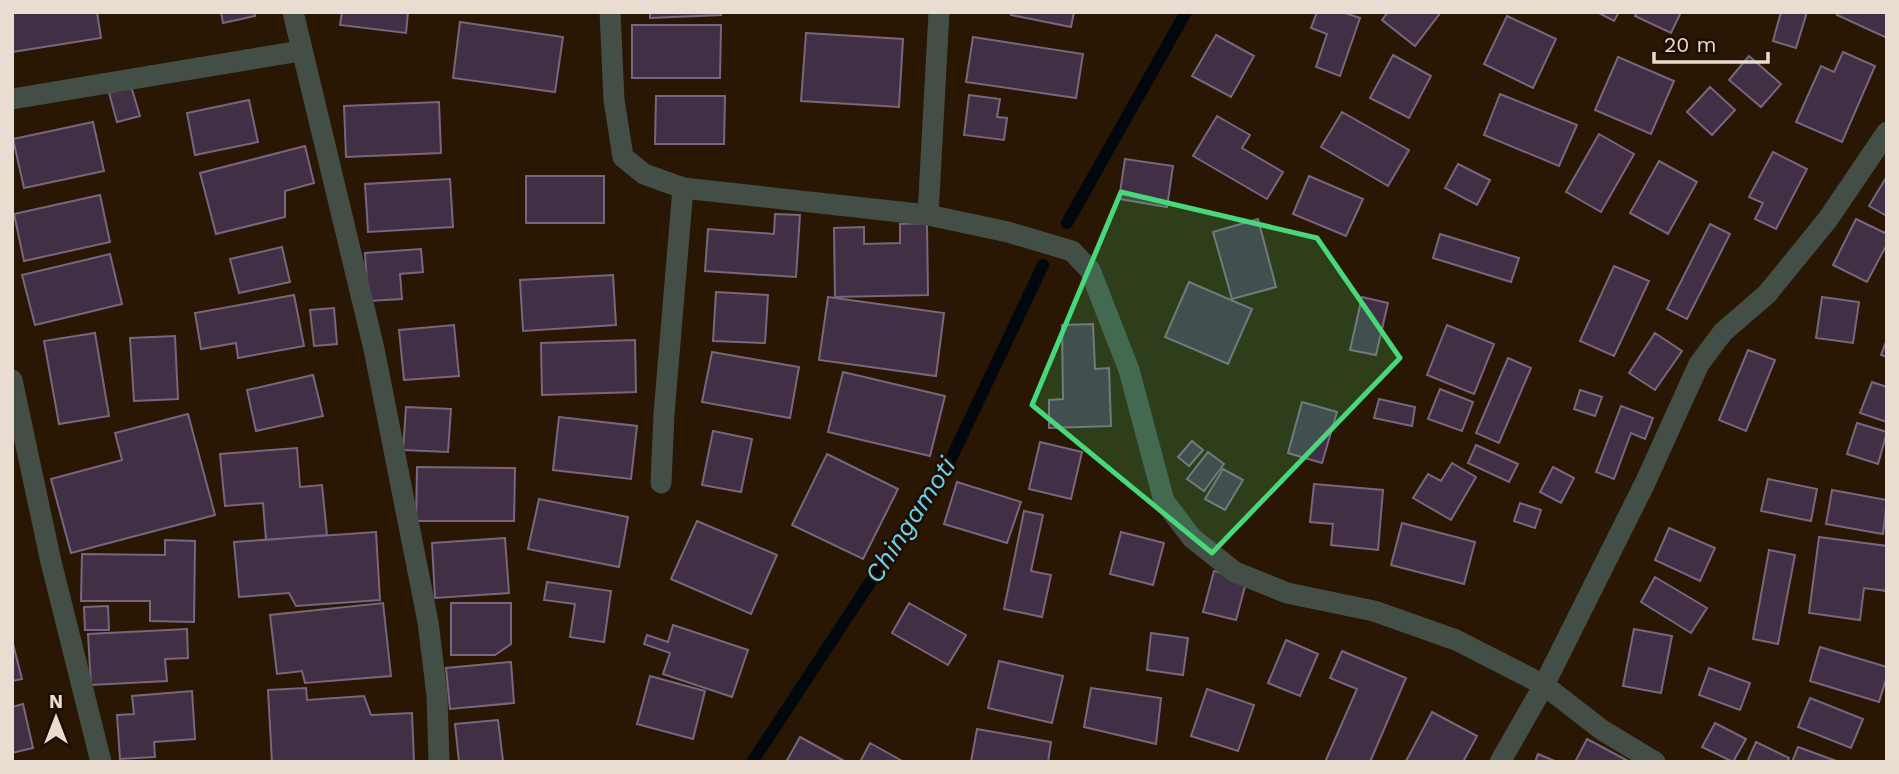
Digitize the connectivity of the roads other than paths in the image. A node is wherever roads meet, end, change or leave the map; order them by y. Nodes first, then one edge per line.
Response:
1 (293, 12) edge
2 (610, 12) edge
3 (939, 12) edge
4 (300, 51) junction
5 (12, 99) edge
6 (1887, 132) edge
7 (683, 188) junction
8 (928, 215) junction
9 (12, 380) edge
10 (662, 483) dead end
11 (1544, 685) junction
12 (101, 762) edge
13 (439, 762) edge
14 (1500, 762) edge
15 (1655, 762) edge

1 - 4 street
2 - 7 street
3 - 8 street
4 - 5 street
4 - 13 street
6 - 11 street
7 - 8 street
7 - 10 street
8 - 11 street
9 - 12 street
11 - 14 street
11 - 15 street

